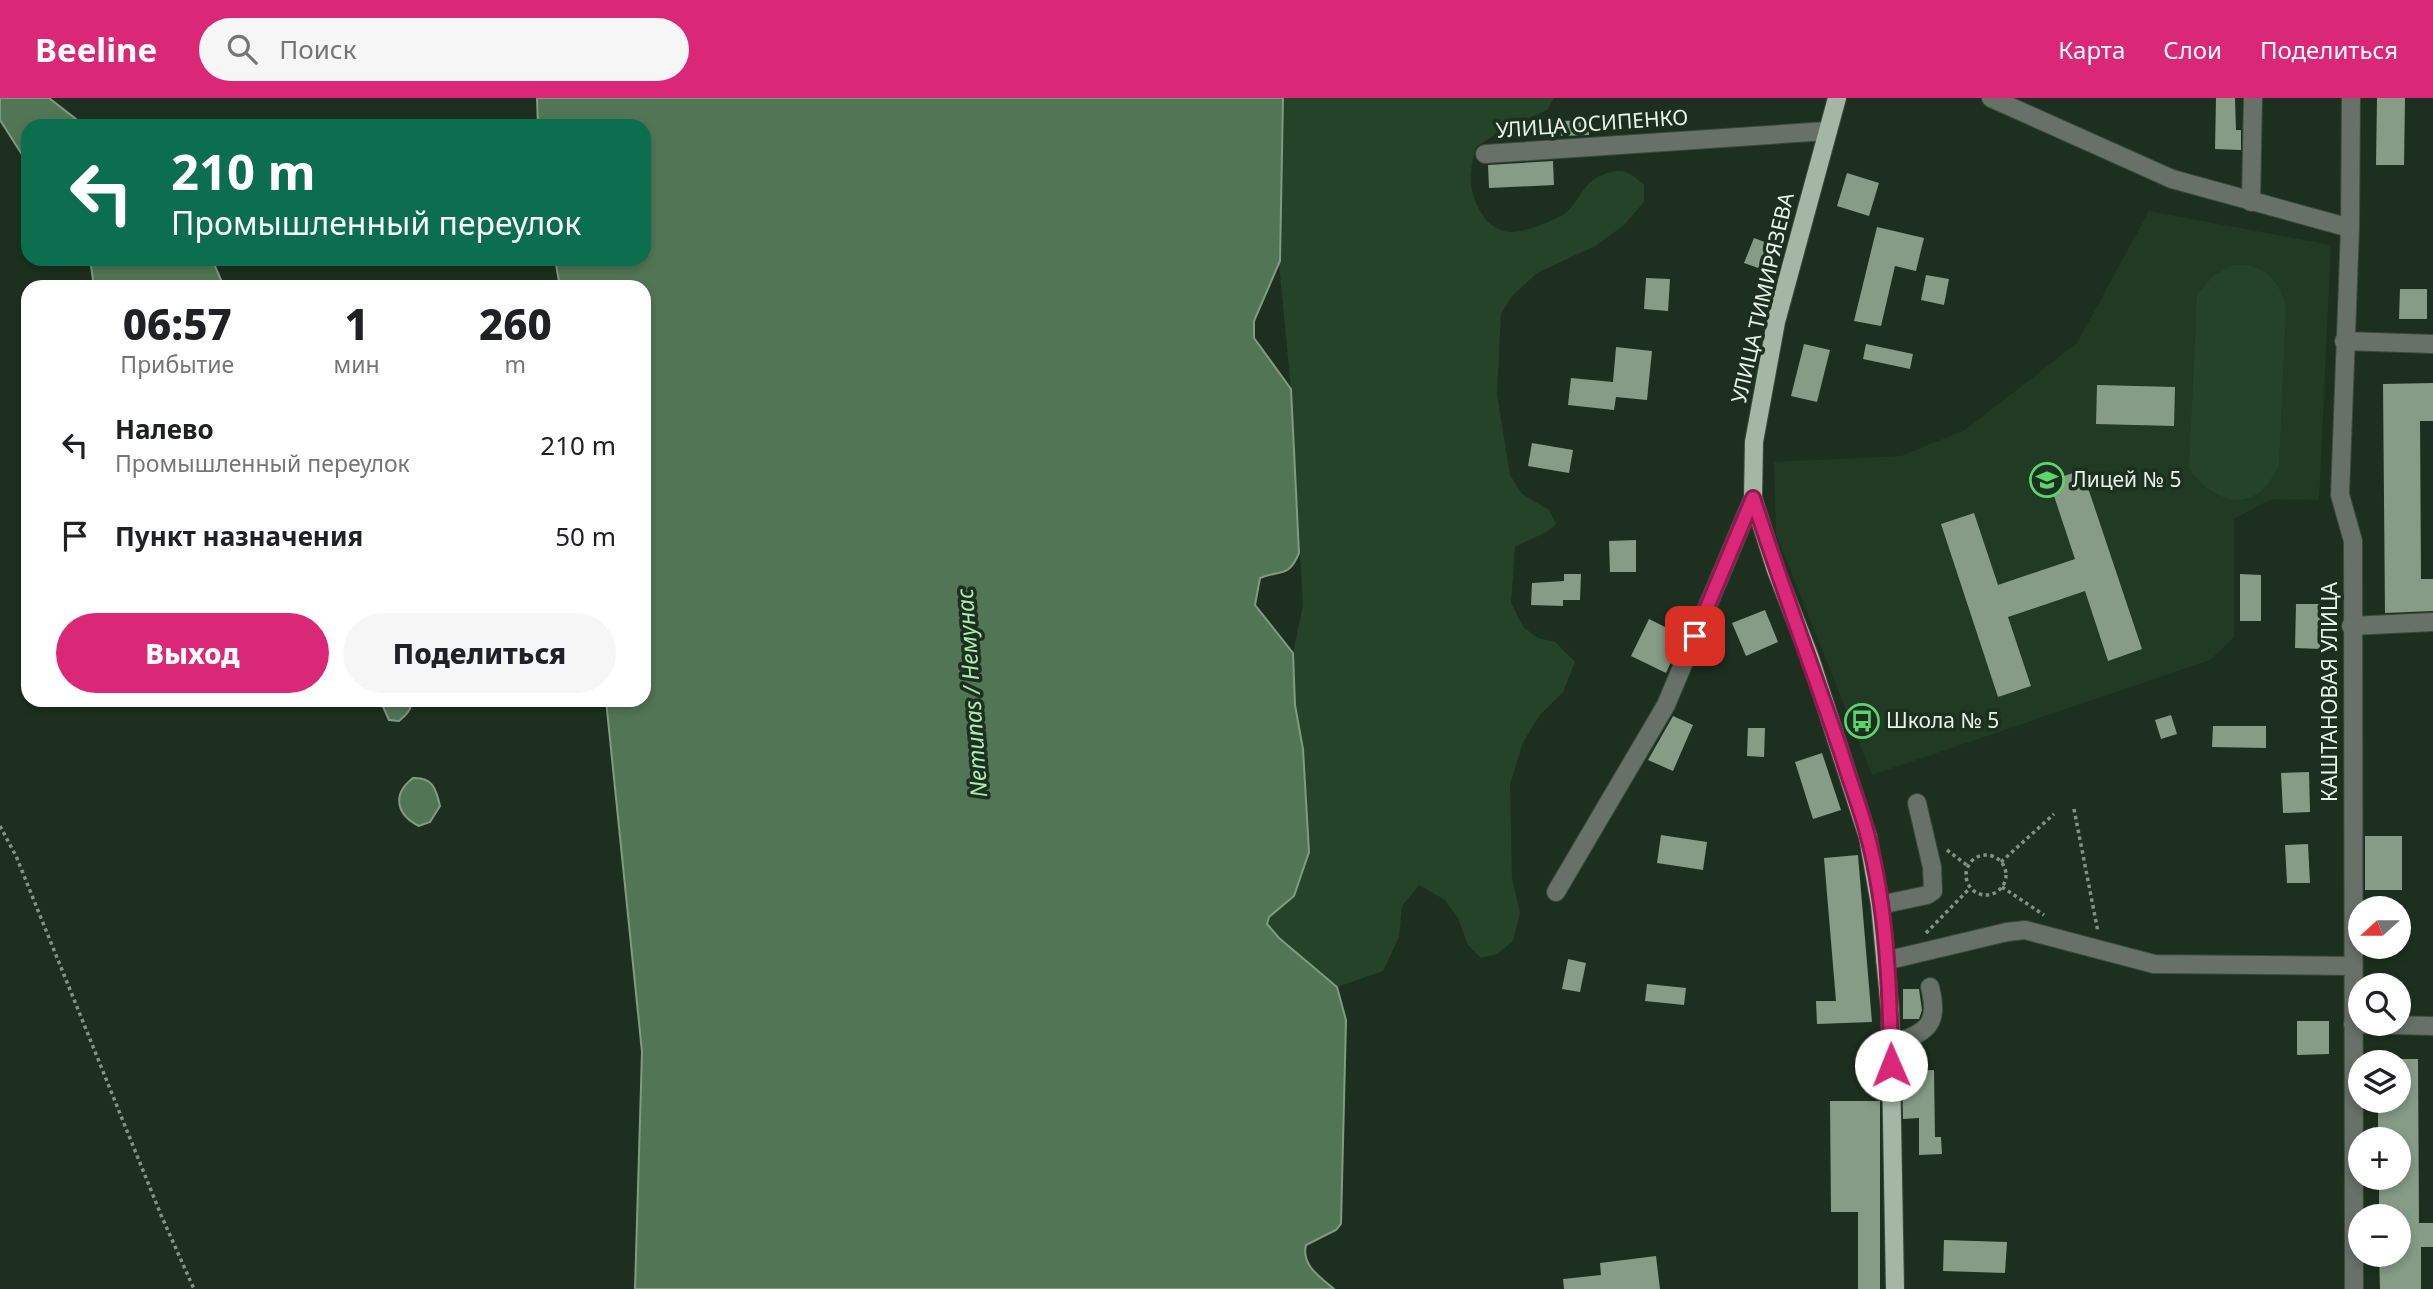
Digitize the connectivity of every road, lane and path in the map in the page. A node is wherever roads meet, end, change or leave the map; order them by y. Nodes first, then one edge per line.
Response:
1 (1837, 98) edge
2 (1991, 98) edge
3 (2253, 98) edge
4 (2351, 98) edge
5 (1827, 131) junction
6 (1485, 154) dead end
7 (2251, 202) junction
8 (2350, 228) junction
9 (2344, 341) junction
10 (2433, 344) edge
11 (1753, 498) junction
12 (2433, 622) edge
13 (2351, 626) junction
14 (1917, 803) dead end
15 (2074, 809) dead end
16 (2054, 814) dead end
17 (0, 826) edge
18 (1940, 845) dead end
19 (2001, 862) junction
20 (1968, 866) junction
21 (1970, 888) junction
22 (1556, 892) dead end
23 (1880, 905) junction
24 (2102, 951) junction
25 (1894, 959) junction
26 (2353, 966) junction
27 (2353, 973) edge
28 (1930, 987) dead end
29 (2411, 1025) edge
30 (2433, 1026) edge
31 (2353, 1036) edge
32 (1891, 1045) junction
33 (194, 1289) edge
34 (1895, 1289) edge
35 (2354, 1289) edge

1 - 5 main road, УЛИЦА ТИМИРЯЗЕВА
2 - 7 street
3 - 7 street
4 - 8 street, КАШТАНОВАЯ УЛИЦА
5 - 6 street, УЛИЦА ОСИПЕНКО
5 - 11 main road, УЛИЦА ТИМИРЯЗЕВА
7 - 8 street
8 - 9 street, КАШТАНОВАЯ УЛИЦА
9 - 10 street
9 - 13 street, КАШТАНОВАЯ УЛИЦА
11 - 22 street
11 - 23 main road, УЛИЦА ТИМИРЯЗЕВА
12 - 13 street
13 - 26 street, КАШТАНОВАЯ УЛИЦА
14 - 23 street
15 - 24 path
16 - 19 path
17 - 33 path
18 - 20 path
19 - 20 path
19 - 21 path
20 - 21 path
21 - 25 path
23 - 25 main road, УЛИЦА ТИМИРЯЗЕВА
24 - 25 street
24 - 26 street
25 - 32 main road, УЛИЦА ТИМИРЯЗЕВА
26 - 27 street, КАШТАНОВАЯ УЛИЦА
28 - 32 street
29 - 30 street
31 - 35 street, КАШТАНОВАЯ УЛИЦА
32 - 34 main road, УЛИЦА ТИМИРЯЗЕВА

